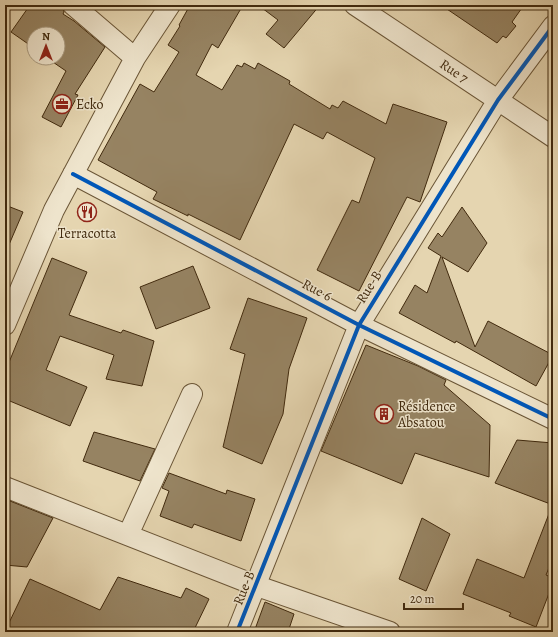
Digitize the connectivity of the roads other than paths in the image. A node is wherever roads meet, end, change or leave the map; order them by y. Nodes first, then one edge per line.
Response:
1 (73, 5) edge
2 (170, 5) edge
3 (355, 5) edge
4 (553, 26) edge
5 (135, 58) junction
6 (498, 100) junction
7 (553, 137) edge
8 (73, 174) junction
9 (5, 325) edge
10 (359, 325) junction
11 (192, 394) dead end
12 (553, 418) edge
13 (5, 487) edge
14 (128, 535) junction
15 (257, 586) junction
16 (237, 632) edge
17 (390, 632) edge

1 - 5 street
2 - 5 street
3 - 6 street, Rue 7
4 - 6 street, Rue-B
5 - 8 street
6 - 7 street, Rue 7
6 - 10 street, Rue-B
8 - 9 street
8 - 10 street, Rue 6
10 - 12 street, Rue 6
10 - 15 street, Rue-B
11 - 14 street
13 - 14 street
14 - 15 street
15 - 16 street, Rue-B
15 - 17 street

